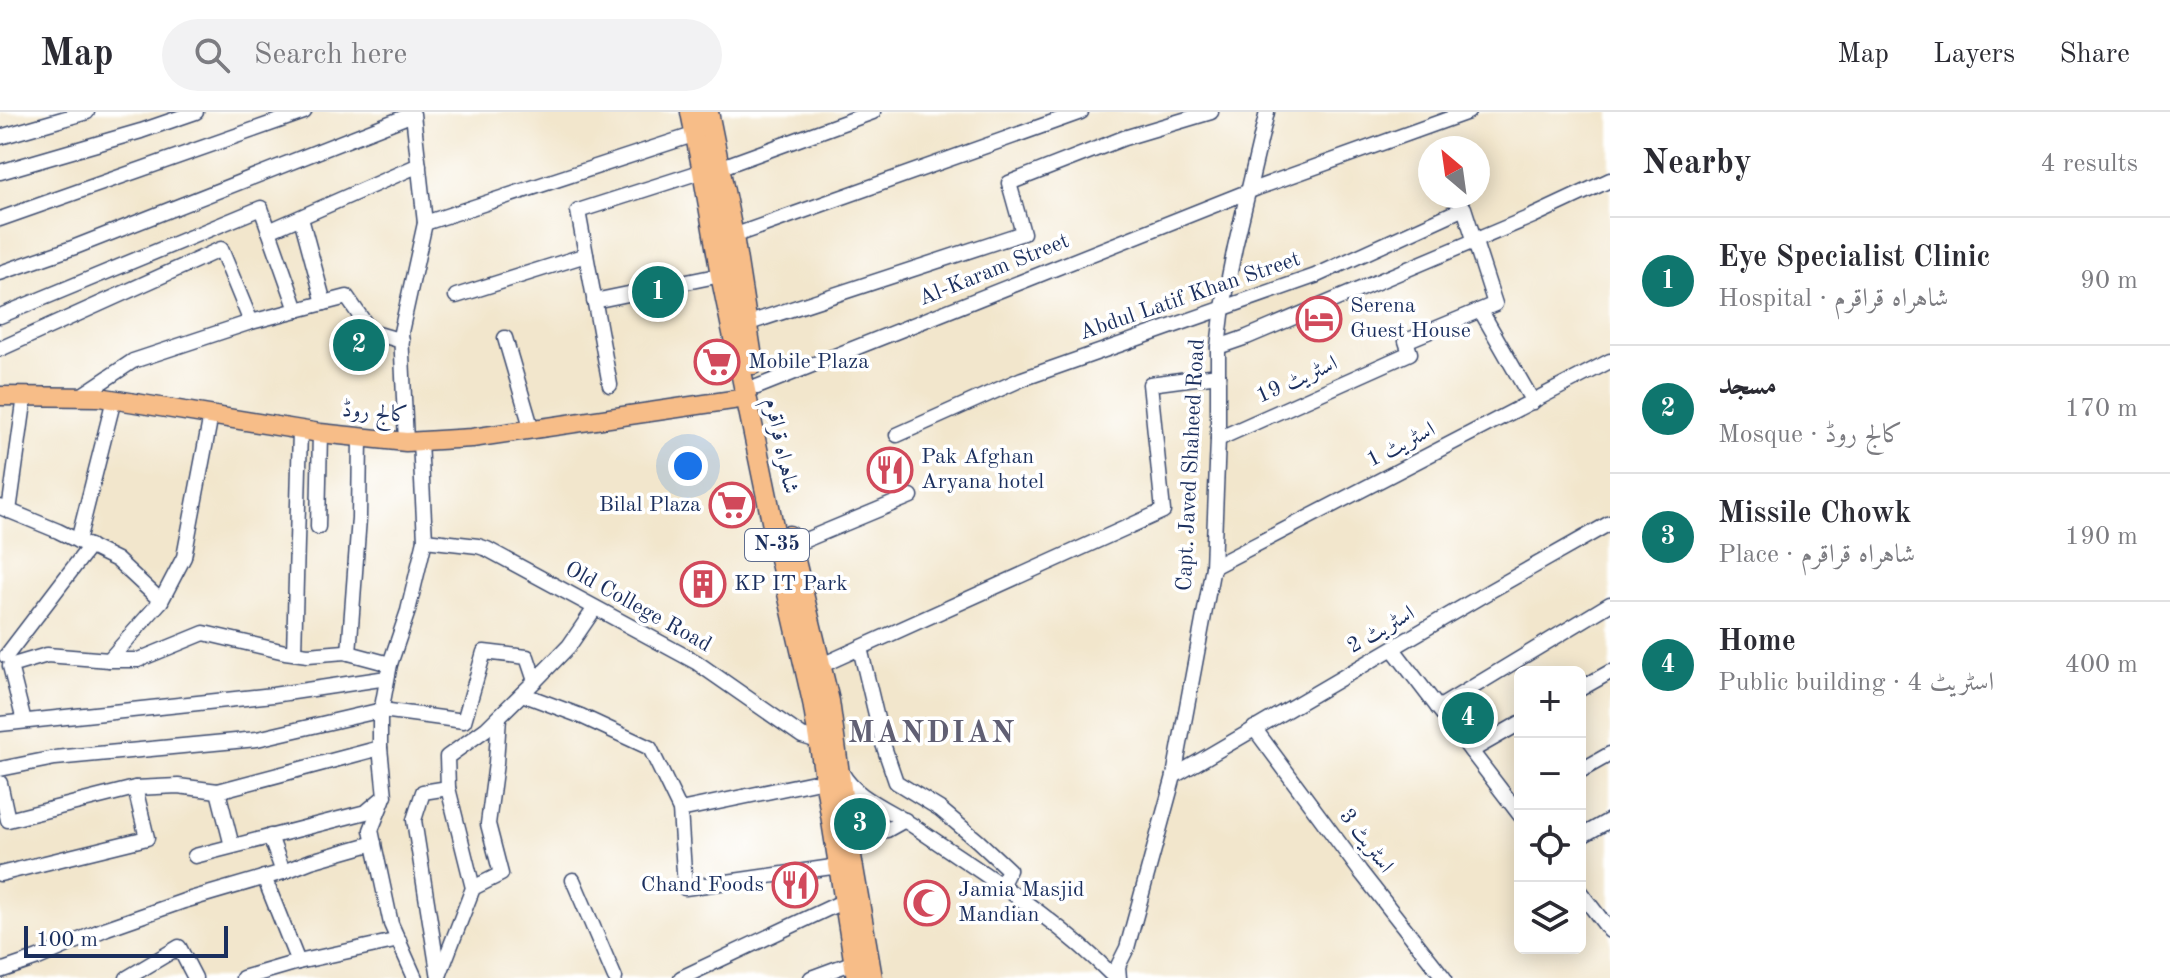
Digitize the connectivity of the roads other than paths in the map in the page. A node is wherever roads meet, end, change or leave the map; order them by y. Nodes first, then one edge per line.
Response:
1 (87, 112) edge
2 (196, 112) edge
3 (304, 112) edge
4 (691, 112) edge
5 (708, 112) edge
6 (873, 112) edge
7 (1081, 112) edge
8 (1211, 112) edge
9 (1267, 112) edge
10 (1468, 112) edge
11 (696, 134) junction
12 (0, 137) edge
13 (419, 165) junction
14 (711, 169) junction
15 (0, 172) edge
16 (1610, 180) edge
17 (1247, 193) junction
18 (301, 218) junction
19 (0, 219) edge
20 (425, 223) junction
21 (269, 231) junction
22 (733, 236) junction
23 (1474, 241) junction
24 (586, 255) junction
25 (0, 273) edge
26 (721, 275) junction
27 (456, 296) dead end
28 (594, 301) junction
29 (324, 303) junction
30 (1223, 307) junction
31 (297, 310) junction
32 (1481, 311) junction
33 (0, 316) edge
34 (251, 322) junction
35 (746, 324) junction
36 (505, 338) dead end
37 (402, 341) junction
38 (1218, 347) junction
39 (0, 349) edge
40 (1610, 361) edge
41 (1218, 375) junction
42 (610, 385) dead end
43 (752, 393) junction
44 (0, 396) edge
45 (25, 396) junction
46 (79, 397) junction
47 (114, 399) junction
48 (1533, 402) junction
49 (211, 415) junction
50 (300, 430) junction
51 (532, 430) junction
52 (320, 433) junction
53 (897, 435) dead end
54 (360, 437) junction
55 (1218, 439) junction
56 (413, 441) junction
57 (911, 496) dead end
58 (4, 509) edge
59 (1610, 523) edge
60 (318, 527) dead end
61 (425, 540) junction
62 (84, 544) junction
63 (791, 546) junction
64 (1213, 567) junction
65 (161, 601) junction
66 (1610, 604) edge
67 (595, 608) junction
68 (860, 648) junction
69 (1393, 649) junction
70 (294, 653) junction
71 (349, 653) junction
72 (6, 656) dead end
73 (109, 660) junction
74 (822, 665) junction
75 (389, 671) junction
76 (1610, 672) edge
77 (535, 681) junction
78 (1586, 686) edge
79 (522, 694) junction
80 (1438, 708) junction
81 (382, 710) junction
82 (499, 717) junction
83 (24, 721) junction
84 (0, 724) edge
85 (1514, 726) edge
86 (1254, 728) junction
87 (818, 741) junction
88 (380, 748) junction
89 (1471, 751) junction
90 (1610, 754) edge
91 (1586, 768) edge
92 (0, 769) edge
93 (831, 773) junction
94 (1174, 776) junction
95 (0, 783) edge
96 (135, 788) junction
97 (448, 788) junction
98 (218, 791) junction
99 (385, 796) junction
100 (1514, 804) edge
101 (680, 810) junction
102 (905, 820) junction
103 (1610, 820) edge
104 (1586, 834) edge
105 (270, 836) junction
106 (848, 839) junction
107 (374, 843) junction
108 (232, 846) junction
109 (195, 856) dead end
110 (839, 866) junction
111 (283, 872) junction
112 (0, 874) edge
113 (264, 877) junction
114 (573, 880) dead end
115 (1001, 886) junction
116 (473, 888) junction
117 (1586, 900) edge
118 (844, 901) junction
119 (1610, 931) edge
120 (399, 940) junction
121 (1087, 953) junction
122 (1124, 953) junction
123 (298, 962) junction
124 (856, 970) edge
125 (0, 971) edge
126 (439, 977) edge
127 (127, 978) edge
128 (195, 978) edge
129 (243, 978) edge
130 (415, 978) edge
131 (615, 978) edge
132 (681, 978) edge
133 (811, 978) edge
134 (872, 978) edge
135 (1117, 978) edge
136 (1444, 978) edge

1 - 12 street
2 - 15 street
3 - 19 street
4 - 11 highway, شاہراہ قراقرم / N-35
5 - 14 highway, شاہراہ قراقرم / N-35
6 - 14 street
7 - 22 street
8 - 35 street
9 - 17 street, Capt. Javed Shaheed Road
10 - 17 street, Al-Karam Street
11 - 14 highway, شاہراہ قراقرم / N-35
11 - 20 street
13 - 18 street
13 - 20 street
13 - 25 street
14 - 22 highway, شاہراہ قراقرم / N-35
14 - 24 street
14 - 26 highway, شاہراہ قراقرم / N-35
16 - 23 street
17 - 30 street, Capt. Javed Shaheed Road
17 - 43 street, Al-Karam Street
18 - 21 street
18 - 29 street
20 - 37 street
21 - 31 street
21 - 33 street
22 - 35 highway, شاہراہ قراقرم / N-35
23 - 30 street, Abdul Latif Khan Street
23 - 32 street
23 - 38 street
24 - 27 street
24 - 28 street
26 - 28 street
26 - 43 highway, شاہراہ قراقرم / N-35
28 - 42 street
29 - 31 street
29 - 37 street
30 - 38 street, Capt. Javed Shaheed Road
30 - 53 street, Abdul Latif Khan Street
31 - 34 street
32 - 48 street
32 - 55 street, اسٹریٹ 19
34 - 39 street
34 - 46 street
35 - 43 highway, شاہراہ قراقرم / N-35
36 - 51 street
37 - 56 street
38 - 41 street, Capt. Javed Shaheed Road
40 - 48 street, اسٹریٹ 1
41 - 55 street, Capt. Javed Shaheed Road
41 - 68 street
43 - 51 main road, کالج روڈ
43 - 63 highway, شاہراہ قراقرم / N-35
43 - 87 highway, شاہراہ قراقرم / N-35
44 - 45 main road, کالج روڈ
45 - 46 main road, کالج روڈ
45 - 58 street
46 - 47 main road, کالج روڈ
47 - 49 main road, کالج روڈ
47 - 62 street
48 - 64 street, اسٹریٹ 1
49 - 50 main road, کالج روڈ
49 - 65 street
50 - 52 main road, کالج روڈ
50 - 70 street
51 - 56 main road, کالج روڈ
52 - 54 main road, کالج روڈ
52 - 60 street
54 - 56 main road, کالج روڈ
54 - 71 street
55 - 64 street, Capt. Javed Shaheed Road
56 - 61 street
57 - 63 street
58 - 62 street
59 - 69 street, اسٹریٹ 2
61 - 67 street, Old College Road
61 - 75 street
62 - 65 street
62 - 72 street
63 - 74 highway, شاہراہ قراقرم / N-35
64 - 94 street, Capt. Javed Shaheed Road
65 - 73 street
66 - 80 street
67 - 77 street
67 - 87 street, Old College Road
68 - 74 street
68 - 115 street
69 - 80 street
69 - 86 street, اسٹریٹ 2
70 - 71 street
70 - 73 street
71 - 75 street
73 - 83 street
74 - 93 highway, شاہراہ قراقرم / N-35
75 - 81 street
75 - 83 street
76 - 78 street
77 - 79 street
77 - 81 street
79 - 82 street
79 - 101 street
80 - 89 street
81 - 88 street
81 - 92 street
82 - 97 street
82 - 116 street
83 - 84 street
85 - 89 street
86 - 94 street, اسٹریٹ 2
86 - 136 street, اسٹریٹ 3
87 - 93 highway, شاہراہ قراقرم / N-35
88 - 98 street
88 - 99 street
89 - 100 street
90 - 91 street
93 - 101 street
93 - 102 street
93 - 106 highway, شاہراہ قراقرم / N-35
93 - 110 highway, شاہراہ قراقرم / N-35
94 - 122 street, Capt. Javed Shaheed Road
95 - 96 street
96 - 98 street
96 - 112 street
97 - 116 street
97 - 126 street
98 - 108 street
99 - 105 street
99 - 107 street
101 - 110 street
102 - 106 street
102 - 115 street
103 - 104 street
105 - 108 street
105 - 111 street
106 - 134 highway, شاہراہ قراقرم / N-35
107 - 111 street
107 - 120 street
108 - 109 street
110 - 118 highway, شاہراہ قراقرم / N-35
111 - 113 street
113 - 123 street
113 - 125 street
114 - 131 street
115 - 121 street
116 - 126 street
117 - 119 street
118 - 124 highway, شاہراہ قراقرم / N-35
118 - 132 street
120 - 123 street
120 - 130 street
121 - 122 street
121 - 135 street
122 - 135 street, Capt. Javed Shaheed Road
123 - 129 street
124 - 133 street
127 - 128 street

